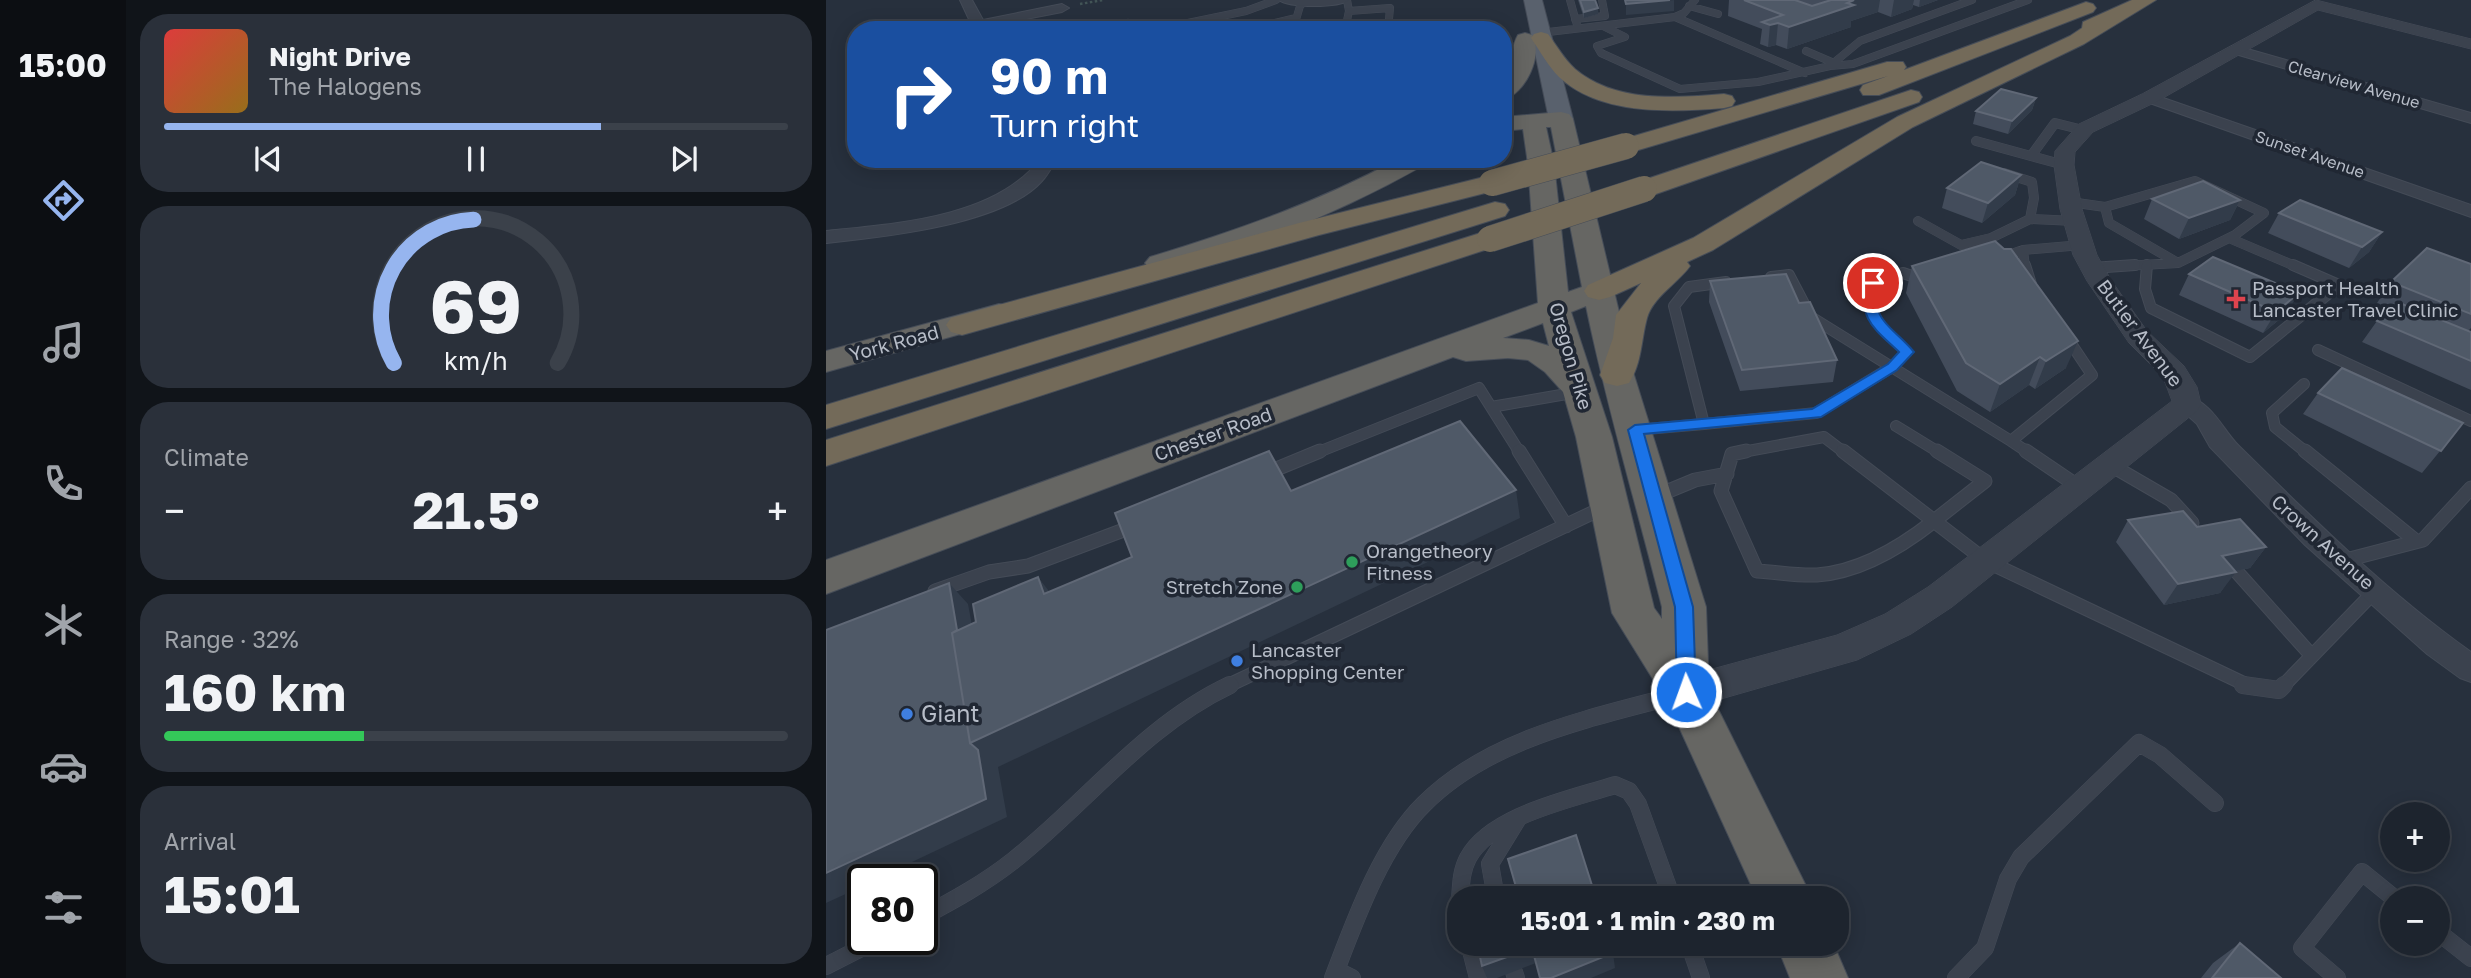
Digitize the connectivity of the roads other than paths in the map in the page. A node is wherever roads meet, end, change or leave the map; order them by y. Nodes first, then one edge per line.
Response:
1 (965, 0) edge
2 (1276, 0) edge
3 (1285, 0) edge
4 (1518, 0) edge
5 (1533, 0) edge
6 (1695, 0) edge
7 (1972, 0) edge
8 (2028, 0) edge
9 (2082, 0) edge
10 (2147, 0) edge
11 (1304, 2) junction
12 (2320, 3) edge
13 (1346, 4) edge
14 (1600, 6) edge
15 (1689, 6) junction
16 (1062, 8) dead end
17 (2109, 8) edge
18 (1581, 9) edge
19 (1573, 10) edge
20 (1718, 14) dead end
21 (1675, 17) junction
22 (1296, 18) junction
23 (1917, 20) junction
24 (976, 21) edge
25 (1005, 21) edge
26 (1198, 21) edge
27 (1283, 21) edge
28 (1295, 21) edge
29 (1389, 21) edge
30 (1927, 24) dead end
31 (1603, 26) junction
32 (1937, 27) dead end
33 (1578, 29) junction
34 (1948, 30) junction
35 (1535, 37) junction
36 (2471, 44) edge
37 (2236, 50) junction
38 (1806, 51) dead end
39 (1918, 61) junction
40 (1832, 64) junction
41 (1805, 73) junction
42 (1512, 82) edge
43 (2149, 97) junction
44 (2471, 118) edge
45 (1561, 119) junction
46 (1532, 121) junction
47 (1512, 123) edge
48 (2083, 130) junction
49 (1976, 141) dead end
50 (2031, 156) junction
51 (1640, 165) junction
52 (2064, 165) junction
53 (1041, 168) edge
54 (1400, 168) edge
55 (1993, 169) edge
56 (2105, 207) junction
57 (1492, 211) junction
58 (2471, 211) edge
59 (2030, 219) junction
60 (1918, 221) dead end
61 (2080, 234) junction
62 (826, 237) edge
63 (2229, 237) junction
64 (1703, 244) junction
65 (2023, 250) junction
66 (2196, 254) junction
67 (2208, 259) edge
68 (1986, 262) edge
69 (2178, 263) junction
70 (2147, 265) junction
71 (1938, 277) edge
72 (1764, 278) edge
73 (1739, 281) edge
74 (1599, 291) junction
75 (2041, 299) edge
76 (2301, 301) edge
77 (2313, 306) junction
78 (1554, 308) junction
79 (2056, 321) edge
80 (962, 325) junction
81 (2318, 350) dead end
82 (826, 362) edge
83 (1892, 367) junction
84 (1617, 375) junction
85 (2304, 384) dead end
86 (1339, 386) junction
87 (1582, 392) junction
88 (2187, 404) junction
89 (1491, 407) junction
90 (826, 417) edge
91 (2471, 421) edge
92 (1704, 424) junction
93 (1896, 426) dead end
94 (1635, 430) junction
95 (2011, 441) junction
96 (826, 453) edge
97 (1732, 454) joint
98 (1858, 463) joint
99 (2109, 464) junction
100 (1727, 474) junction
101 (1248, 480) edge
102 (2079, 487) junction
103 (2471, 488) edge
104 (1654, 497) junction
105 (1610, 504) junction
106 (1146, 521) edge
107 (1934, 522) junction
108 (1566, 526) junction
109 (2202, 533) edge
110 (2416, 541) junction
111 (1986, 561) junction
112 (2342, 561) junction
113 (2237, 572) edge
114 (826, 577) edge
115 (2375, 590) junction
116 (926, 595) edge
117 (2312, 656) junction
118 (2471, 668) edge
119 (1686, 692) junction
120 (2215, 803) dead end
121 (1519, 817) junction
122 (1461, 886) edge
123 (1494, 886) edge
124 (1668, 886) edge
125 (1779, 886) edge
126 (2380, 887) edge
127 (938, 908) edge
128 (2450, 941) edge
129 (848, 955) edge
130 (1472, 956) edge
131 (1693, 956) edge
132 (1810, 956) edge
133 (2471, 958) edge
134 (826, 966) edge
135 (1340, 975) edge
136 (1478, 978) edge
137 (1701, 978) edge
138 (1819, 978) edge
139 (1956, 978) edge
140 (2337, 978) edge

1 - 24 street
2 - 26 lane
3 - 11 street
4 - 35 main road, Oregon Pike
5 - 35 main road, Oregon Pike
6 - 15 lane
7 - 23 lane
8 - 34 lane
9 - 39 highway
10 - 17 highway
11 - 13 street
11 - 22 lane
12 - 36 street
12 - 37 street
13 - 29 lane
14 - 19 lane
15 - 20 lane
15 - 21 lane
16 - 25 street
17 - 51 highway
17 - 64 highway
18 - 19 lane
19 - 33 lane
21 - 31 lane
21 - 41 lane
22 - 27 lane
22 - 28 lane
23 - 30 lane
23 - 40 lane
31 - 33 lane
31 - 41 lane
32 - 34 lane
33 - 35 lane
34 - 40 lane
35 - 39 highway
35 - 42 highway
35 - 45 main road, Oregon Pike
35 - 46 main road, Oregon Pike
37 - 43 street
37 - 44 street, Clearview Avenue
38 - 40 lane
39 - 51 highway
40 - 41 lane
43 - 48 street
43 - 58 street, Sunset Avenue
45 - 46 highway
45 - 74 highway, Oregon Pike
46 - 47 highway
46 - 78 highway, Oregon Pike
48 - 50 lane
48 - 52 street
49 - 50 lane
50 - 52 lane
51 - 57 highway, bridge
51 - 57 highway, bridge
52 - 61 street, Butler Avenue
53 - 62 street
54 - 80 highway, York Road
55 - 59 lane
56 - 61 lane
56 - 63 lane
56 - 69 lane
57 - 80 highway
57 - 90 highway
57 - 96 highway
59 - 60 lane
59 - 61 lane
61 - 65 lane
61 - 70 lane
61 - 88 street, Butler Avenue
63 - 66 lane
63 - 77 lane
64 - 74 highway
64 - 84 highway
65 - 68 lane
65 - 75 lane
66 - 67 lane
66 - 69 lane
69 - 70 lane
70 - 77 lane
71 - 83 lane
72 - 83 lane
73 - 92 lane
74 - 78 highway, Chester Road
74 - 84 highway, Oregon Pike
76 - 77 lane
78 - 86 highway, Chester Road
78 - 87 highway, Oregon Pike
79 - 95 lane
80 - 82 highway, York Road
81 - 91 lane
83 - 92 lane
83 - 95 lane
84 - 94 highway, Oregon Pike
85 - 110 lane
86 - 87 highway
86 - 114 highway, Chester Road
87 - 89 lane
87 - 105 highway, Oregon Pike
88 - 99 street, Butler Avenue
88 - 112 street, Crown Avenue
89 - 101 lane
89 - 108 lane
92 - 94 lane
93 - 107 lane
94 - 104 highway, Oregon Pike
95 - 102 lane
97 - 98 lane
97 - 100 lane
98 - 107 lane
99 - 102 street, Butler Avenue
99 - 109 lane
100 - 104 lane
100 - 107 lane
102 - 111 street, Butler Avenue
103 - 110 lane
104 - 119 highway, Oregon Pike
105 - 108 lane
105 - 119 highway, Oregon Pike
106 - 116 lane
107 - 111 lane
108 - 127 lane
110 - 112 lane
111 - 117 lane
111 - 119 street, Butler Avenue
112 - 115 street, Crown Avenue
113 - 117 lane
115 - 117 lane
115 - 118 street, Crown Avenue
119 - 125 highway, Oregon Pike
119 - 135 lane
120 - 139 lane
121 - 122 lane
121 - 123 lane
121 - 124 lane
126 - 140 lane
128 - 133 lane
129 - 134 lane
130 - 136 lane
131 - 137 lane
132 - 138 highway

